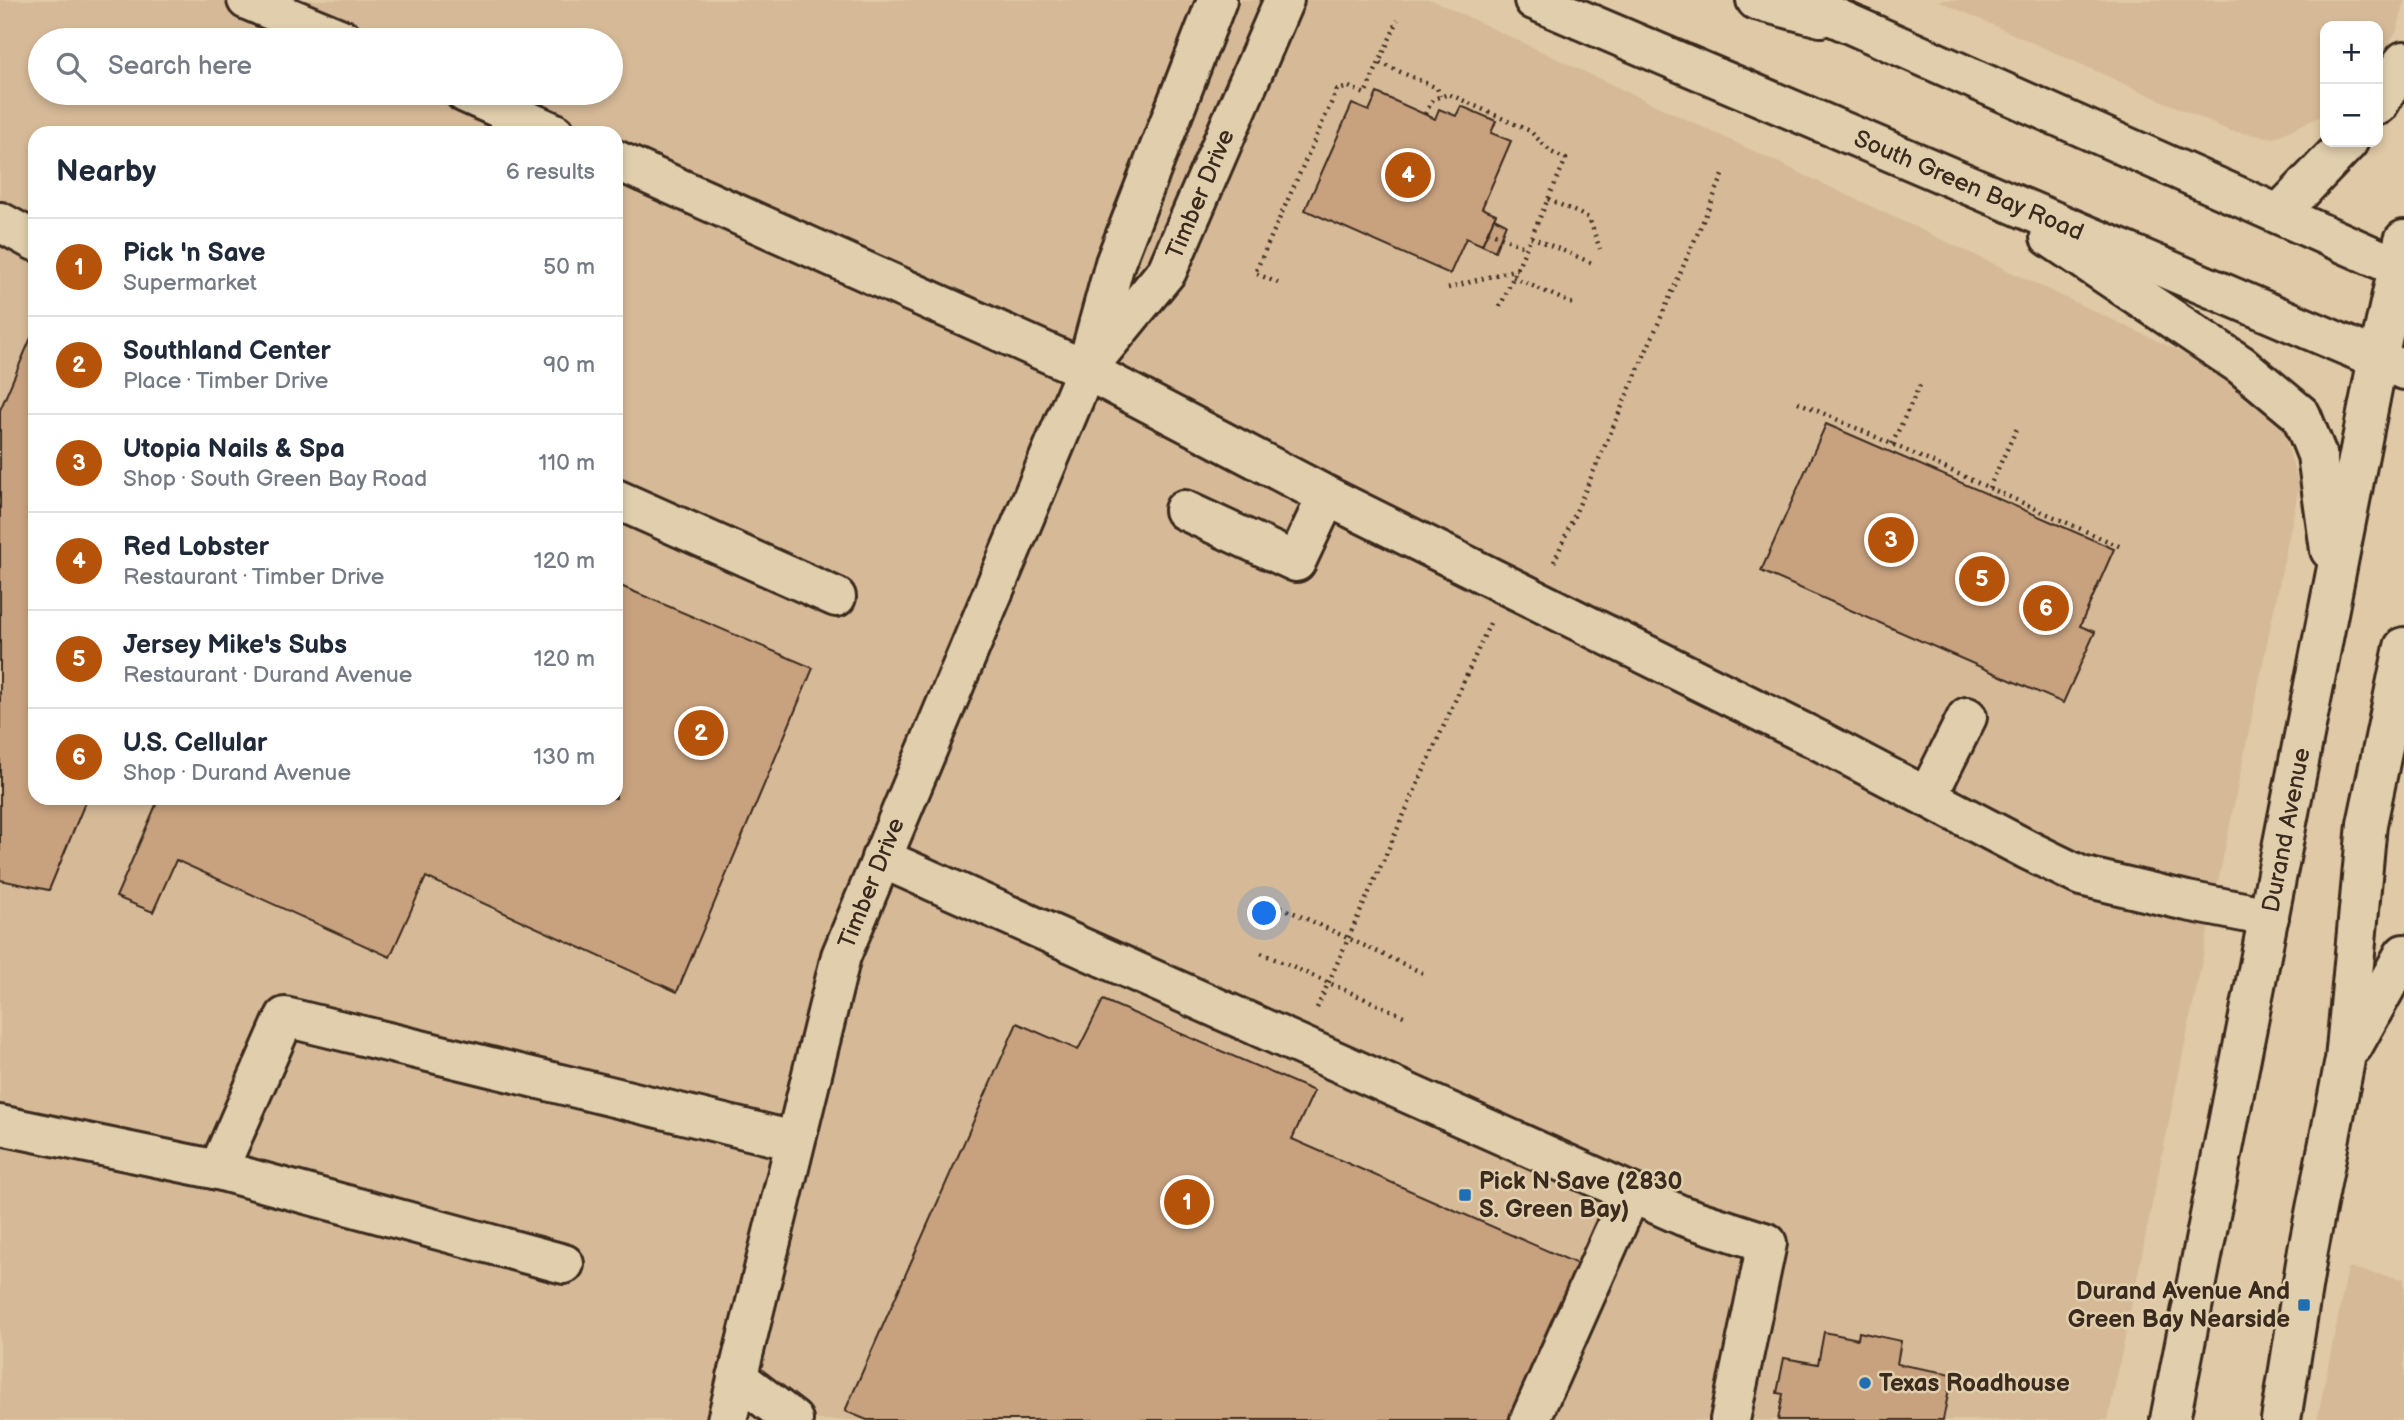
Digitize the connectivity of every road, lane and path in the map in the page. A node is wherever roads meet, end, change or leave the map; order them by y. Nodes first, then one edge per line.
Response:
1 (247, 0) edge
2 (1217, 0) edge
3 (1284, 0) edge
4 (1534, 0) edge
5 (1756, 0) edge
6 (1796, 0) edge
7 (1398, 20) dead end
8 (1853, 25) junction
9 (315, 28) edge
10 (2404, 61) edge
11 (1380, 63) junction
12 (1440, 96) junction
13 (2383, 97) edge
14 (492, 105) edge
15 (1424, 114) dead end
16 (539, 126) edge
17 (2343, 147) edge
18 (623, 163) edge
19 (1724, 173) dead end
20 (1972, 186) junction
21 (1548, 200) junction
22 (2279, 214) junction
23 (0, 222) edge
24 (1488, 231) dead end
25 (28, 237) edge
26 (1531, 237) junction
27 (1526, 248) junction
28 (1600, 249) dead end
29 (2402, 259) edge
30 (1592, 263) dead end
31 (1517, 269) junction
32 (1513, 277) junction
33 (1278, 283) dead end
34 (1448, 288) dead end
35 (1573, 304) dead end
36 (1499, 309) dead end
37 (2391, 364) edge
38 (1086, 370) junction
39 (1920, 385) dead end
40 (1798, 402) dead end
41 (2017, 428) dead end
42 (1892, 444) junction
43 (1989, 488) junction
44 (1327, 496) junction
45 (623, 502) edge
46 (1184, 510) dead end
47 (2121, 547) dead end
48 (1553, 564) dead end
49 (2334, 582) junction
50 (1506, 585) junction
51 (836, 597) dead end
52 (2404, 647) edge
53 (1967, 717) dead end
54 (1927, 797) junction
55 (881, 858) junction
56 (1281, 907) dead end
57 (2269, 917) junction
58 (1348, 938) junction
59 (1261, 953) dead end
60 (2404, 954) edge
61 (1425, 974) dead end
62 (1328, 982) junction
63 (1406, 1017) dead end
64 (1300, 1045) junction
65 (2346, 1060) junction
66 (0, 1125) edge
67 (794, 1141) junction
68 (218, 1170) junction
69 (1631, 1193) junction
70 (564, 1264) dead end
71 (737, 1377) junction
72 (727, 1420) edge
73 (793, 1420) edge
74 (1530, 1420) edge
75 (1730, 1420) edge
76 (2170, 1420) edge
77 (2281, 1420) edge

1 - 9 main road
2 - 38 main road, Timber Drive
3 - 38 main road, Timber Drive
4 - 20 main road, South Green Bay Road
5 - 8 main road
6 - 8 main road
7 - 11 path
8 - 22 main road
10 - 13 main road
11 - 12 path
11 - 33 path
12 - 15 path
12 - 21 path
14 - 16 main road
17 - 22 main road
18 - 38 main road
19 - 48 path
20 - 37 main road, South Green Bay Road
20 - 49 main road
21 - 26 path
21 - 28 path
22 - 29 main road
23 - 25 main road
24 - 27 path
26 - 27 path
26 - 30 path
27 - 31 path
29 - 37 main road, Durand Avenue
31 - 32 path
31 - 34 path
32 - 35 path
32 - 36 path
37 - 49 main road, Durand Avenue
38 - 44 main road
38 - 55 main road, Timber Drive
39 - 42 path
40 - 42 path
41 - 43 path
42 - 43 path
43 - 47 path
44 - 46 main road
44 - 50 main road
45 - 51 main road
49 - 57 main road, Durand Avenue
50 - 54 main road
50 - 58 path
52 - 65 main road
53 - 54 main road
54 - 57 main road
55 - 64 main road
55 - 67 main road, Timber Drive
56 - 58 path
57 - 76 main road, Durand Avenue
58 - 61 path
58 - 62 path
59 - 62 path
60 - 65 main road
62 - 63 path
62 - 64 path
64 - 69 main road
65 - 77 main road
66 - 68 main road
67 - 68 main road
67 - 71 main road, Timber Drive
68 - 70 main road
69 - 74 main road
69 - 75 main road
71 - 72 main road, Timber Drive
71 - 73 main road

